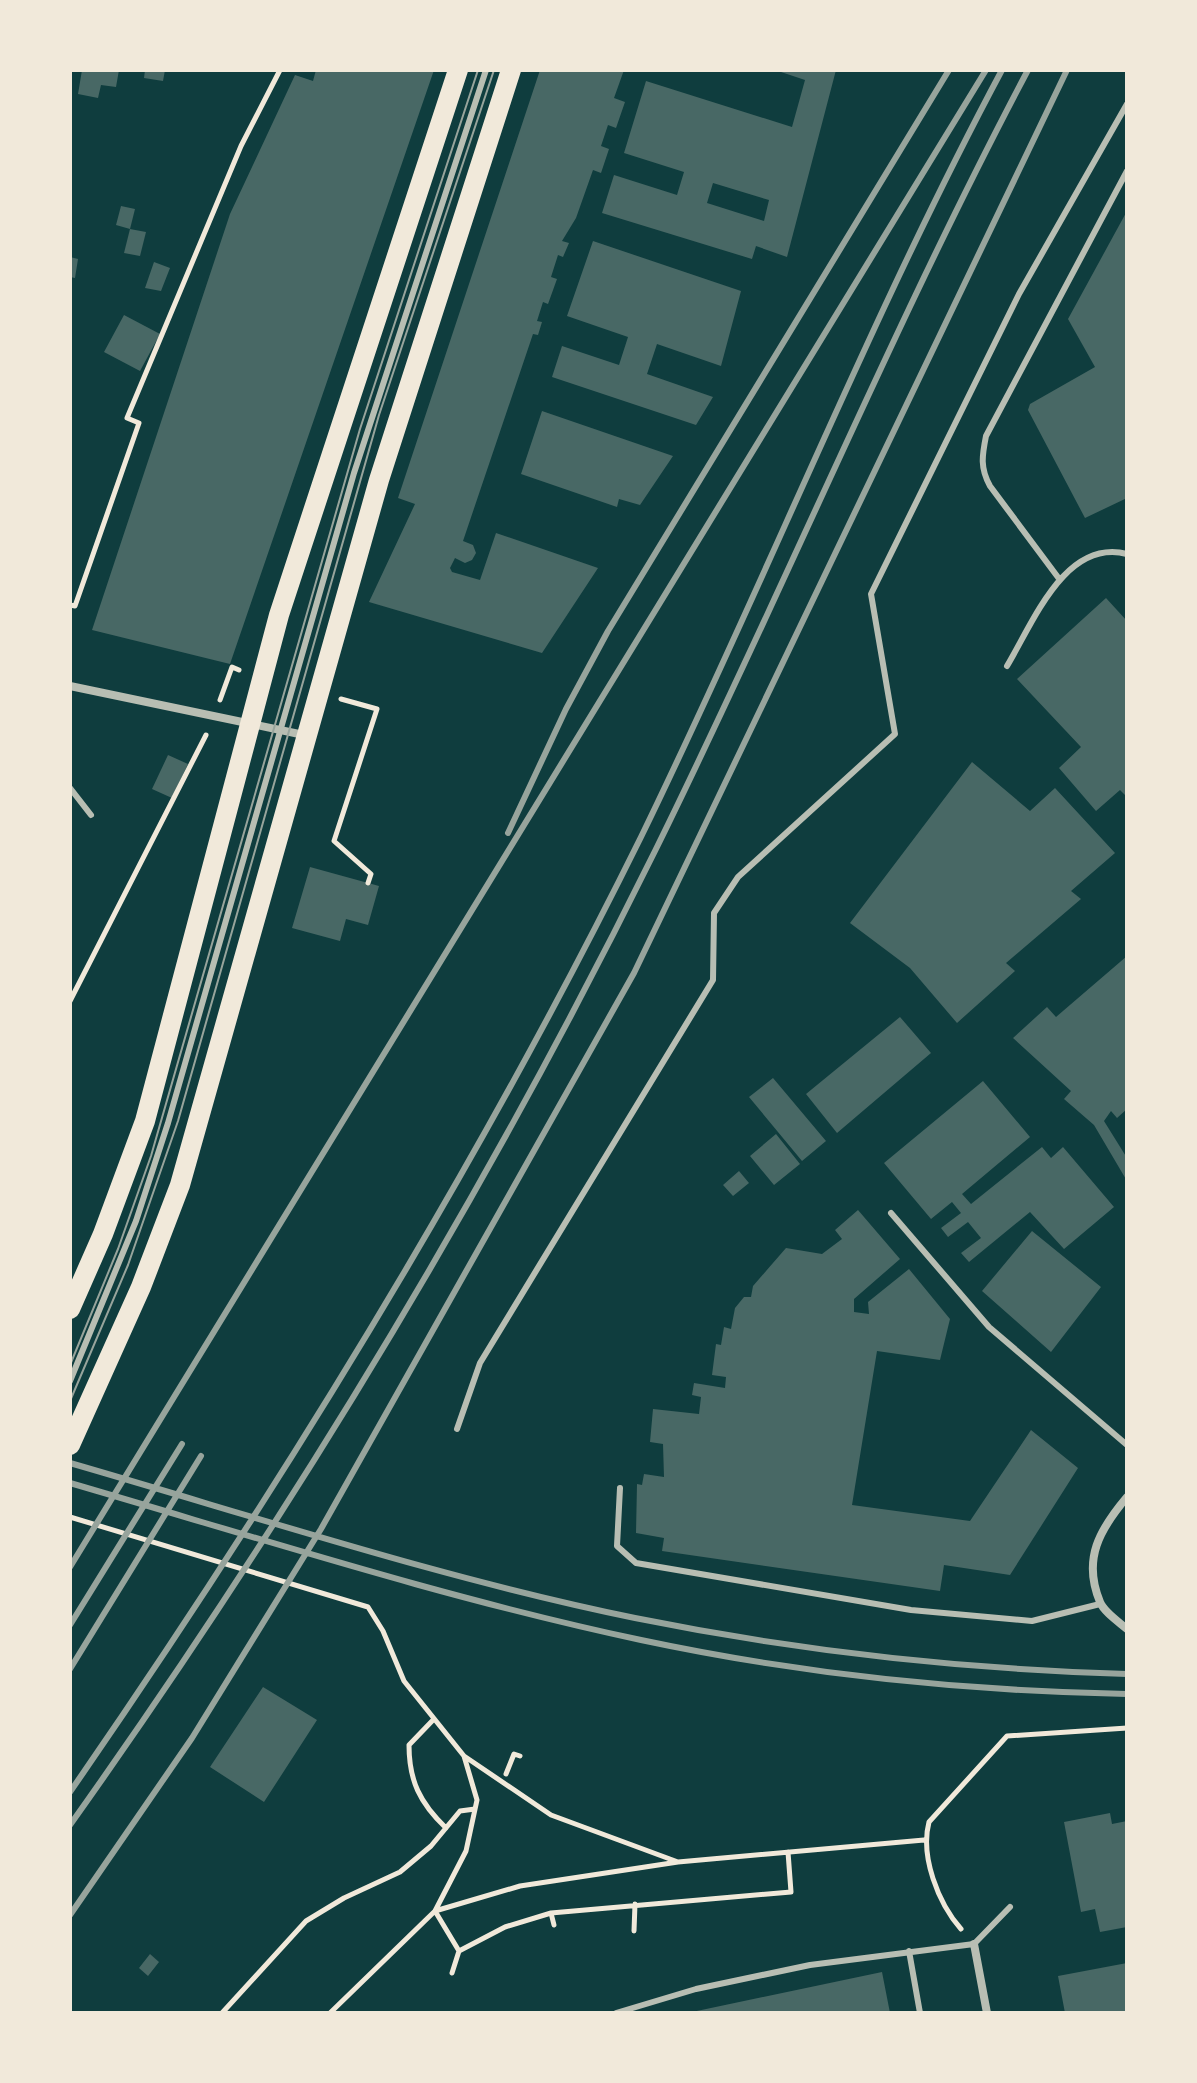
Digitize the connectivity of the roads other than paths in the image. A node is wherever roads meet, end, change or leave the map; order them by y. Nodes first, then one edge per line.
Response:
1 (458, 70) edge
2 (486, 70) edge
3 (511, 70) edge
4 (1127, 104) edge
5 (1127, 171) edge
6 (1127, 554) edge
7 (1060, 580) junction
8 (1007, 666) dead end
9 (70, 686) edge
10 (249, 724) junction
11 (280, 730) junction
12 (305, 735) junction
13 (70, 788) edge
14 (91, 815) dead end
15 (891, 1213) dead end
16 (70, 1309) edge
17 (70, 1381) edge
18 (457, 1429) dead end
19 (70, 1445) edge
20 (1127, 1445) edge
21 (620, 1488) dead end
22 (1127, 1497) edge
23 (1100, 1604) junction
24 (1127, 1629) edge
25 (1010, 1907) dead end
26 (974, 1944) junction
27 (909, 1951) junction
28 (616, 2013) edge
29 (920, 2013) edge
30 (987, 2013) edge

1 - 10 main road
2 - 11 lane
3 - 12 main road
4 - 18 lane
5 - 7 lane
6 - 7 lane
7 - 8 lane
9 - 10 street
10 - 11 street
10 - 16 main road
11 - 12 street
11 - 17 lane
12 - 19 main road
13 - 14 lane
15 - 20 lane
21 - 23 lane
22 - 23 street
23 - 24 street
25 - 26 lane
26 - 27 lane
26 - 30 street
27 - 28 lane
27 - 29 lane

